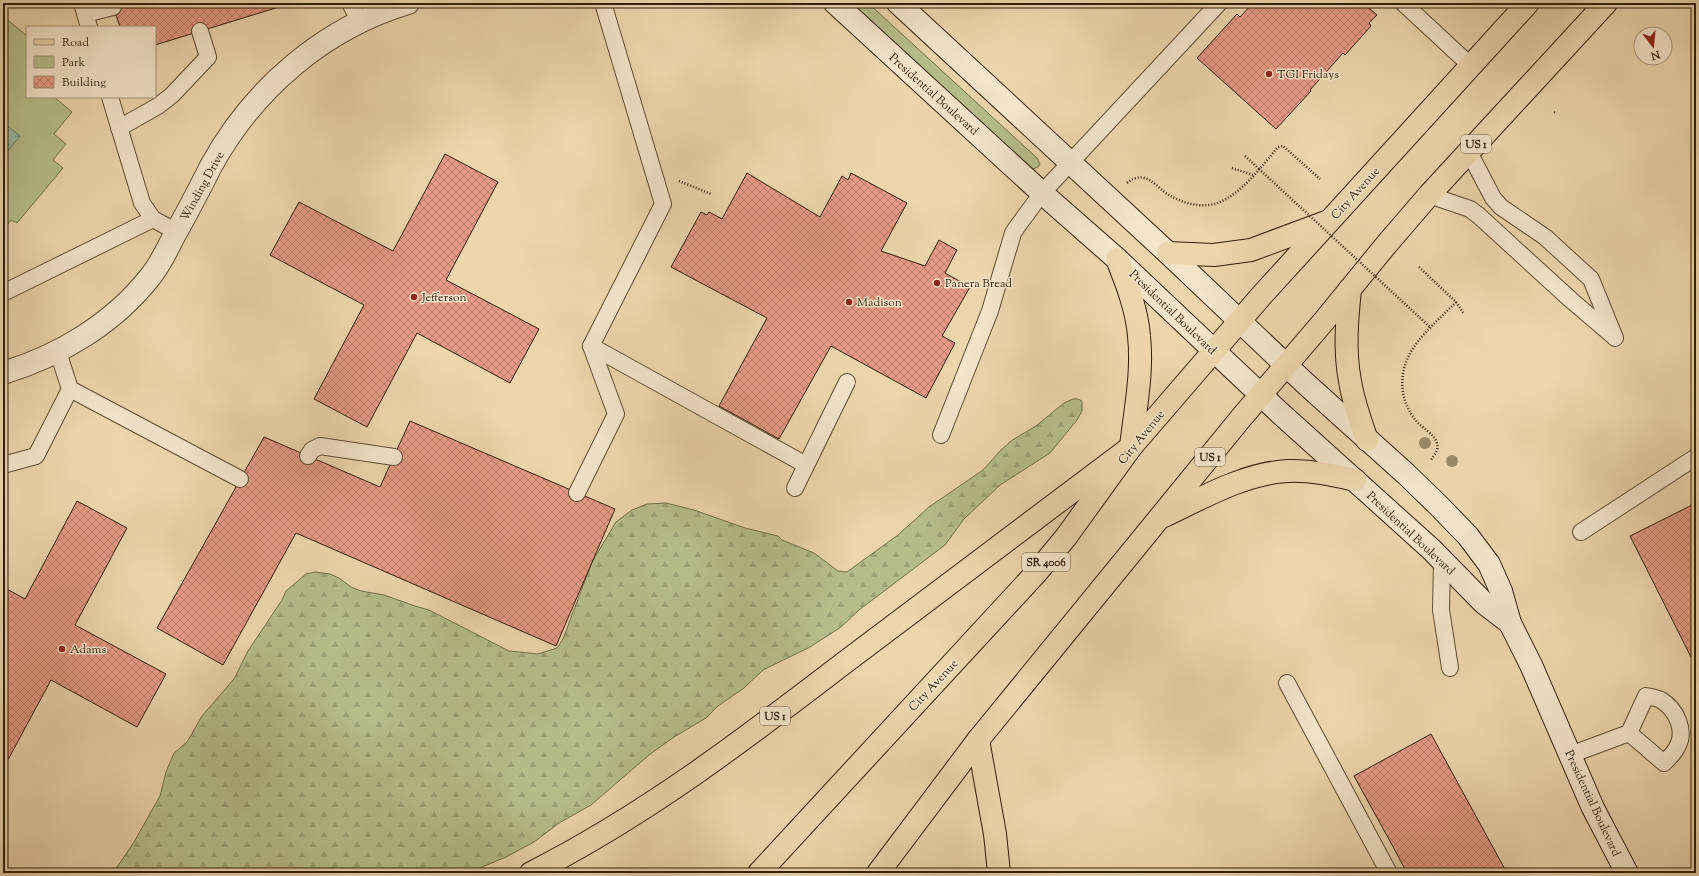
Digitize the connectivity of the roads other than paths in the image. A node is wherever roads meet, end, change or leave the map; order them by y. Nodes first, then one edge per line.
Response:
1 (350, 3) edge
2 (408, 3) edge
3 (603, 3) edge
4 (835, 3) edge
5 (898, 3) edge
6 (1219, 3) edge
7 (1403, 3) edge
8 (1528, 3) edge
9 (1606, 3) edge
10 (113, 6) dead end
11 (85, 15) edge
12 (360, 22) junction
13 (200, 31) dead end
14 (1471, 66) junction
15 (110, 98) edge
16 (119, 128) junction
17 (1469, 152) junction
18 (1070, 162) junction
19 (1042, 193) junction
20 (1429, 195) junction
21 (153, 219) junction
22 (1331, 220) junction
23 (177, 232) junction
24 (1168, 253) junction
25 (1117, 259) junction
26 (1350, 289) junction
27 (3, 293) edge
28 (1240, 320) junction
29 (591, 346) junction
30 (1214, 351) junction
31 (58, 352) junction
32 (1286, 365) junction
33 (3, 373) edge
34 (847, 382) dead end
35 (70, 389) junction
36 (1261, 395) junction
37 (941, 435) dead end
38 (1367, 440) junction
39 (1131, 447) junction
40 (308, 456) dead end
41 (394, 457) dead end
42 (1696, 457) edge
43 (806, 464) junction
44 (3, 465) edge
45 (240, 479) dead end
46 (1355, 480) junction
47 (795, 488) dead end
48 (577, 493) dead end
49 (1159, 518) junction
50 (1581, 532) dead end
51 (1442, 562) junction
52 (1510, 623) junction
53 (1450, 668) dead end
54 (1287, 683) dead end
55 (1629, 733) dead end
56 (978, 740) junction
57 (1570, 755) junction
58 (531, 873) edge
59 (758, 873) edge
60 (878, 873) edge
61 (999, 873) edge
62 (1388, 873) edge
63 (1627, 873) edge

1 - 12 lane
2 - 12 street, Winding Drive
3 - 29 lane
4 - 19 street, Presidential Boulevard
5 - 18 street, Presidential Boulevard
6 - 18 lane
7 - 14 lane
8 - 14 main road, City Avenue / US 1
9 - 17 main road, US 1
10 - 11 lane
12 - 23 street, Winding Drive
13 - 16 lane
14 - 22 main road, City Avenue / US 1
15 - 16 lane
16 - 21 lane
17 - 20 main road, US 1
17 - 20 lane
18 - 19 lane
18 - 24 street, Presidential Boulevard
19 - 25 street, Presidential Boulevard
19 - 37 lane
20 - 26 main road, US 1
21 - 23 lane
21 - 27 lane
22 - 24 main road
22 - 28 main road, City Avenue / US 1
23 - 31 street, Winding Drive
24 - 28 street, Presidential Boulevard
25 - 30 street, Presidential Boulevard
25 - 39 main road
26 - 32 main road, US 1
26 - 38 main road
28 - 30 main road, City Avenue / US 1
28 - 32 street, Presidential Boulevard
29 - 43 lane
29 - 48 lane
30 - 36 street, Presidential Boulevard
30 - 39 main road, City Avenue / US 1
31 - 33 street, Winding Drive
31 - 35 lane
32 - 36 main road, US 1
32 - 38 street, Presidential Boulevard
34 - 43 lane
35 - 44 lane
35 - 45 lane
36 - 46 street, Presidential Boulevard
36 - 49 main road, US 1
38 - 52 street, Presidential Boulevard
39 - 58 main road, US 1
39 - 59 main road, City Avenue / SR 4006
40 - 41 lane
42 - 50 lane
43 - 47 lane
46 - 49 main road
46 - 51 street, Presidential Boulevard
49 - 56 main road, US 1
51 - 52 street, Presidential Boulevard
51 - 53 lane
52 - 57 street, Presidential Boulevard
54 - 62 lane
55 - 57 lane
56 - 60 main road
56 - 61 main road
57 - 63 street, Presidential Boulevard

